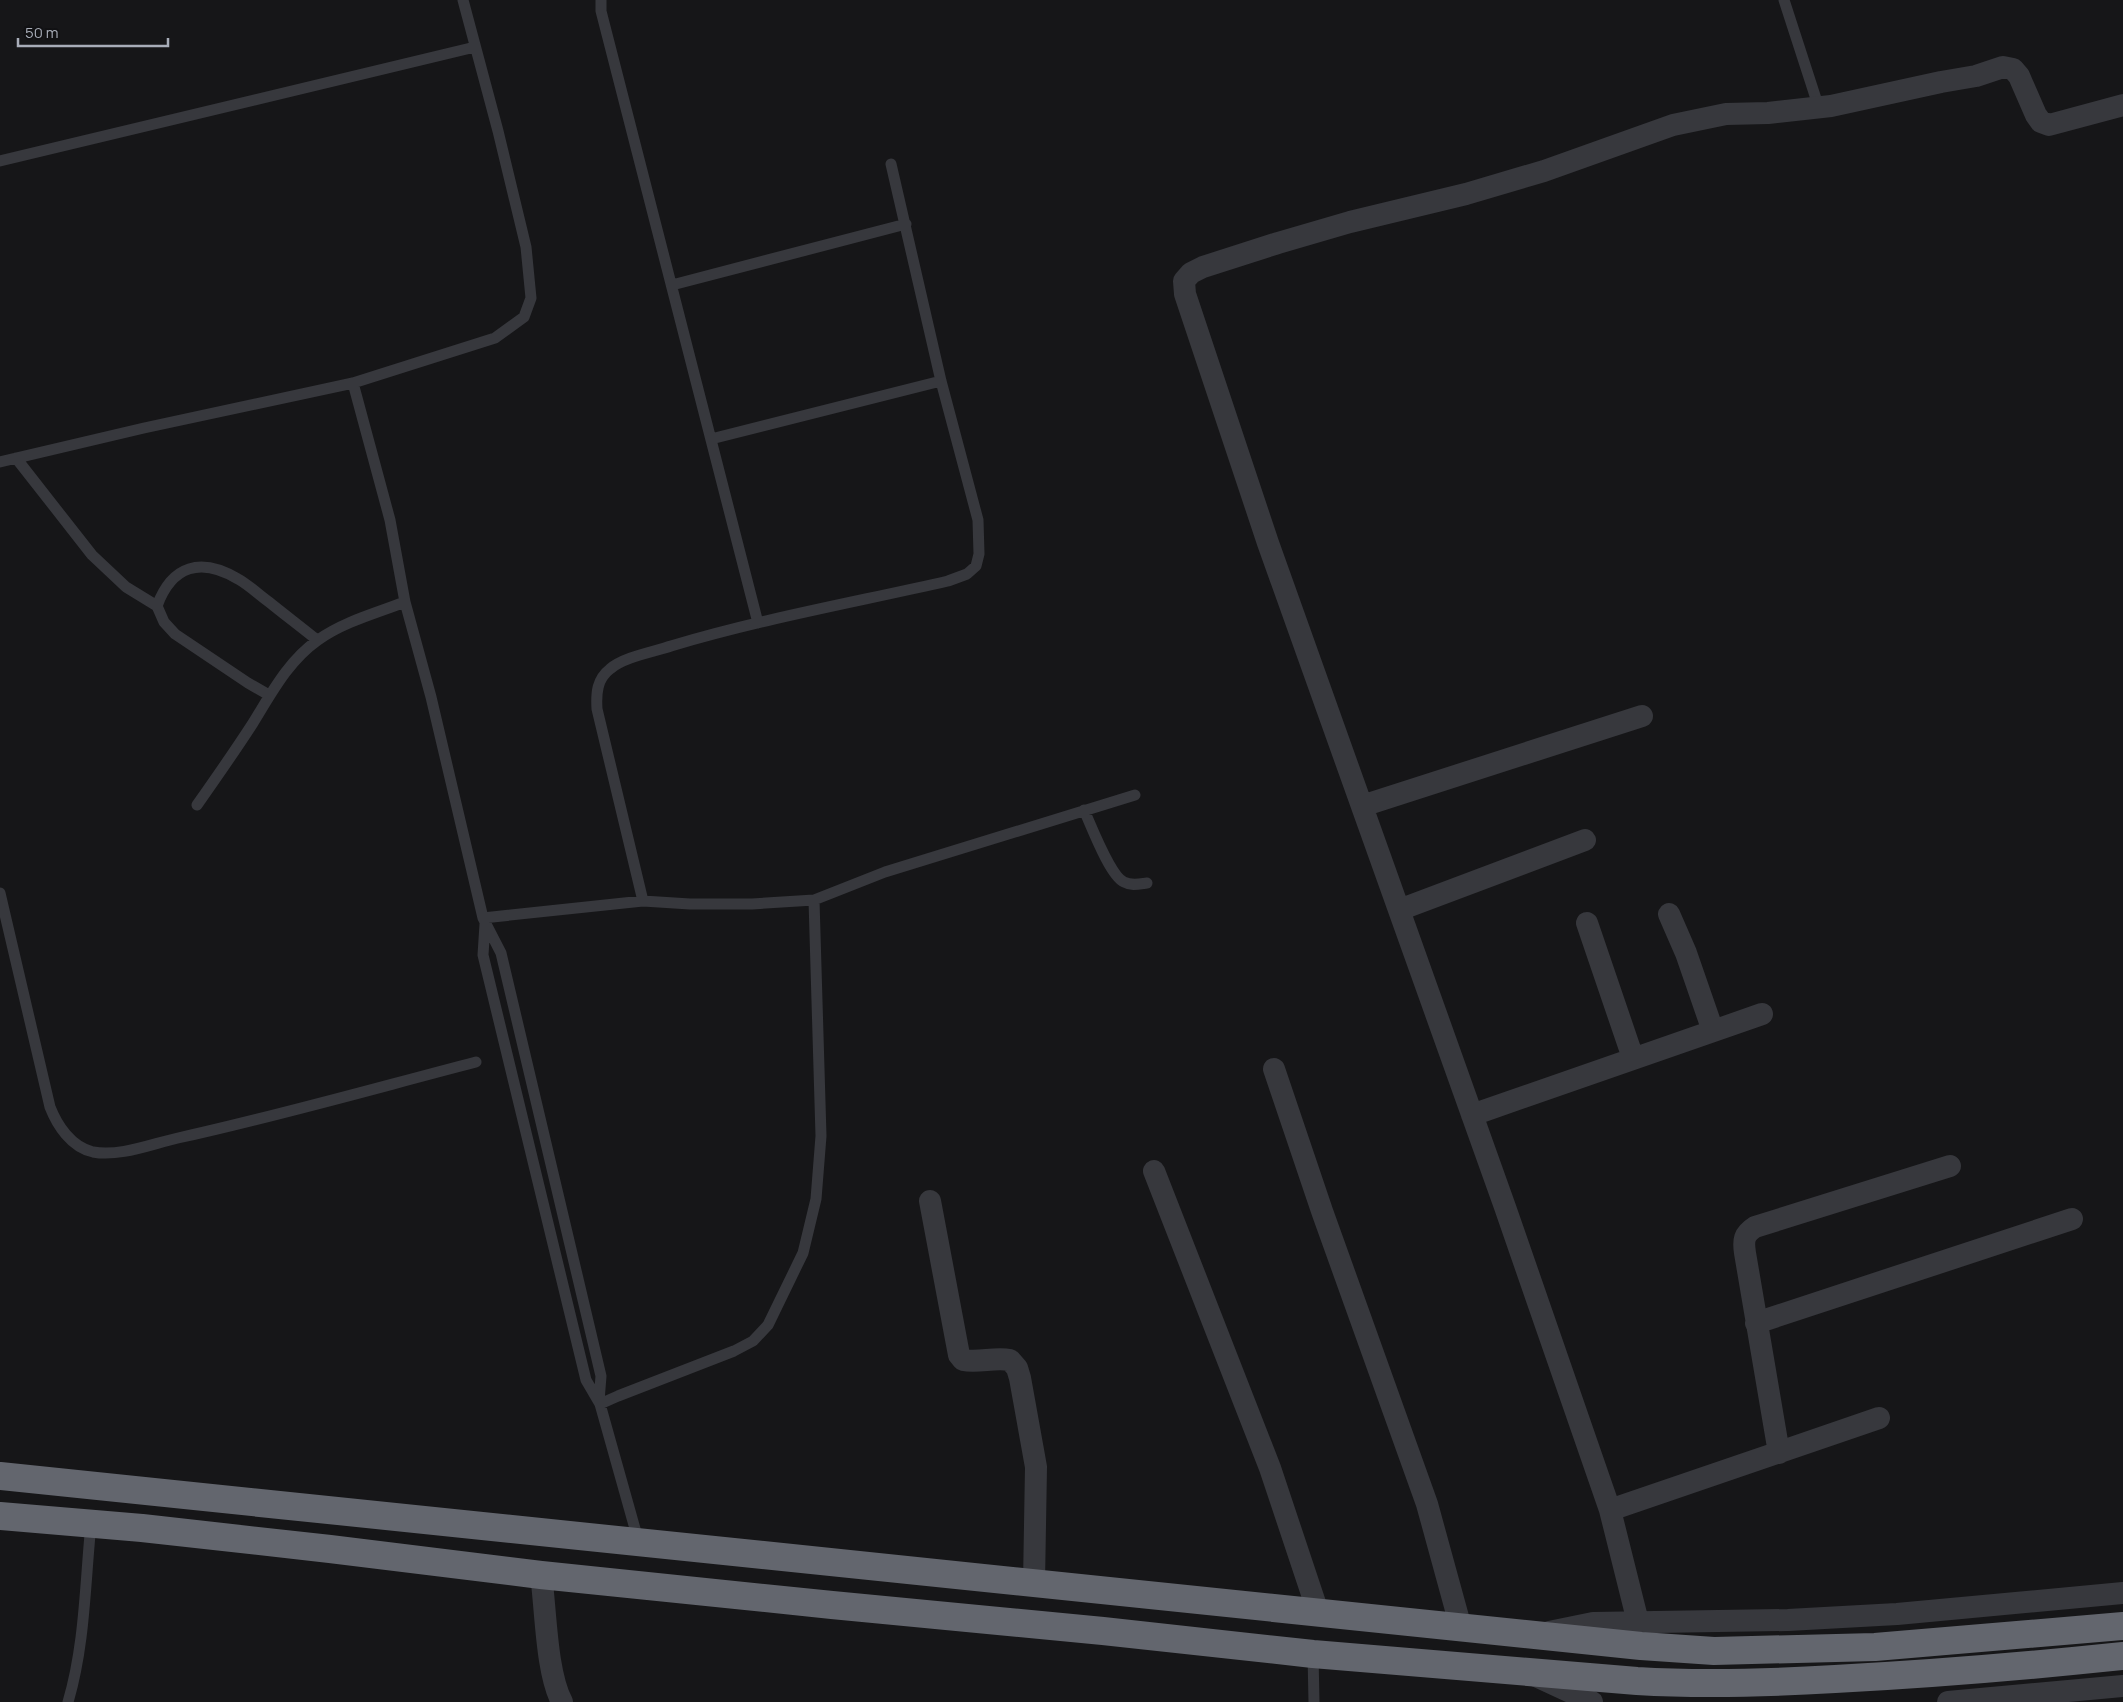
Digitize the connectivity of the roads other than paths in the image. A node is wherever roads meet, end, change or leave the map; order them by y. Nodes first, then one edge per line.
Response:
1 (463, 0) edge
2 (601, 0) edge
3 (1784, 0) edge
4 (475, 47) junction
5 (2123, 105) edge
6 (1819, 108) junction
7 (0, 161) edge
8 (891, 164) dead end
9 (906, 224) junction
10 (672, 285) junction
11 (941, 381) junction
12 (353, 382) junction
13 (711, 439) junction
14 (16, 458) junction
15 (0, 462) edge
16 (405, 602) junction
17 (157, 606) junction
18 (758, 623) junction
19 (318, 640) junction
20 (269, 695) junction
21 (1642, 716) dead end
22 (1135, 795) dead end
23 (197, 805) dead end
24 (1362, 806) junction
25 (1084, 810) junction
26 (1585, 840) dead end
27 (1147, 883) dead end
28 (0, 893) edge
29 (814, 900) junction
30 (643, 901) junction
31 (1399, 910) junction
32 (1669, 914) dead end
33 (484, 921) junction
34 (1587, 923) dead end
35 (1762, 1014) dead end
36 (1713, 1031) junction
37 (1633, 1058) junction
38 (476, 1062) dead end
39 (1274, 1068) dead end
40 (1472, 1115) junction
41 (1950, 1166) dead end
42 (1154, 1171) dead end
43 (930, 1202) dead end
44 (2072, 1220) dead end
45 (1756, 1323) junction
46 (600, 1403) junction
47 (1879, 1418) dead end
48 (1778, 1452) junction
49 (0, 1476) edge
50 (1610, 1510) junction
51 (0, 1516) edge
52 (91, 1524) junction
53 (639, 1543) junction
54 (541, 1575) junction
55 (1034, 1583) junction
56 (2123, 1593) edge
57 (1318, 1612) junction
58 (1638, 1622) junction
59 (2123, 1626) edge
60 (1461, 1628) junction
61 (1528, 1635) junction
62 (1313, 1654) junction
63 (2123, 1656) edge
64 (1526, 1671) junction
65 (2123, 1686) edge
66 (68, 1702) edge
67 (562, 1702) edge
68 (1314, 1702) edge
69 (1592, 1702) edge
70 (1948, 1702) edge

1 - 4 lane
2 - 10 lane
3 - 6 lane
4 - 7 lane
4 - 12 lane
5 - 6 street
6 - 24 street
8 - 9 lane
9 - 10 lane
9 - 11 lane
10 - 13 lane
11 - 13 lane
11 - 18 lane
12 - 14 lane
12 - 16 lane
13 - 18 lane
14 - 15 lane
14 - 17 lane
16 - 19 lane
16 - 33 lane
17 - 19 lane
17 - 20 lane
18 - 30 lane
19 - 20 lane
20 - 23 lane
21 - 24 street
22 - 25 lane
24 - 31 street
25 - 27 lane
25 - 29 lane
26 - 31 street
28 - 38 lane
29 - 30 lane
29 - 46 lane
30 - 33 lane
31 - 40 street
32 - 36 street
33 - 46 lane
33 - 46 lane
34 - 37 street
35 - 36 street
36 - 37 street
37 - 40 street
39 - 60 street
40 - 50 street
41 - 45 street
42 - 57 street
43 - 55 street
44 - 45 street
45 - 48 street
46 - 53 lane
47 - 48 street
48 - 50 street
49 - 53 highway
50 - 58 street
51 - 52 highway
52 - 54 highway
52 - 66 lane
53 - 55 highway
54 - 62 highway
54 - 67 street
55 - 57 highway
56 - 58 street
57 - 60 highway
58 - 61 street
59 - 61 highway
60 - 61 highway
62 - 64 highway
62 - 68 lane
63 - 64 highway
64 - 69 street
65 - 70 street

